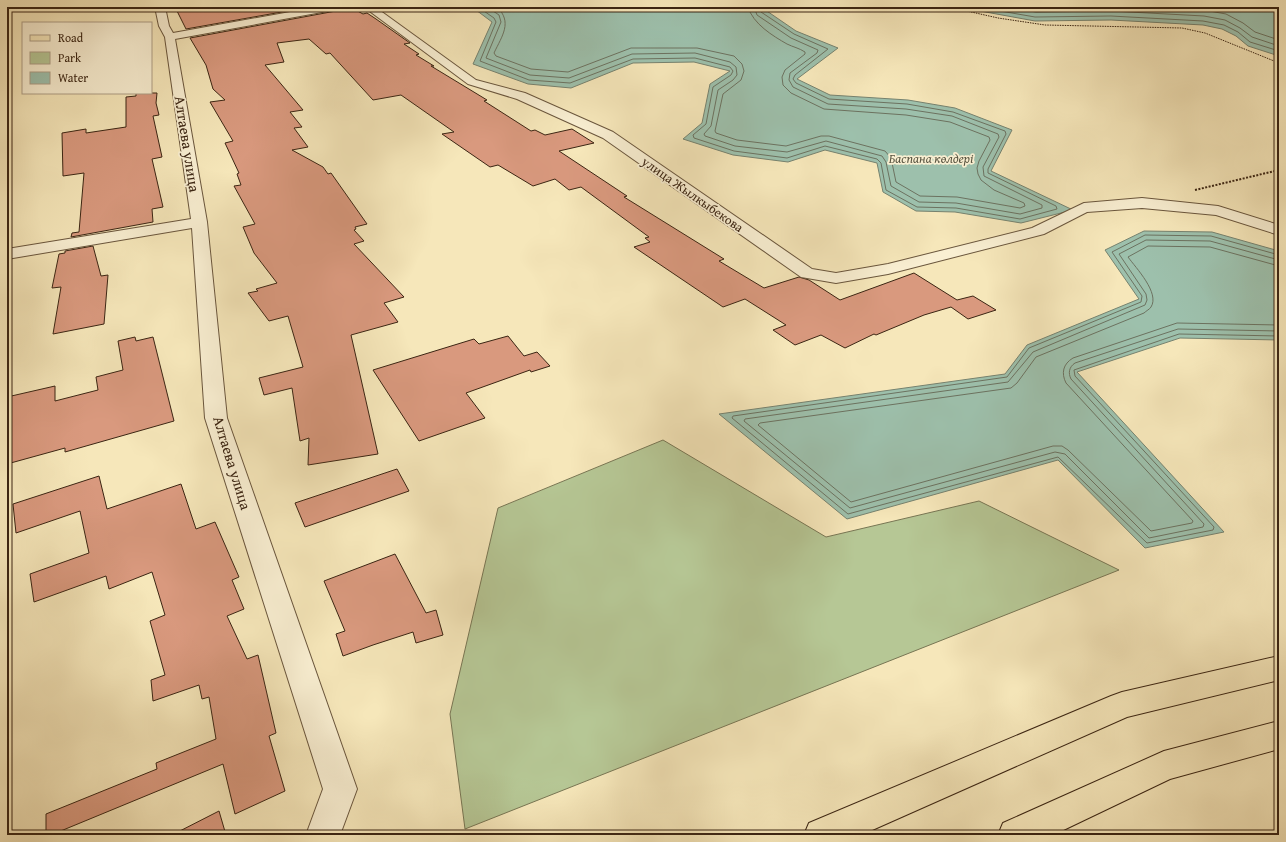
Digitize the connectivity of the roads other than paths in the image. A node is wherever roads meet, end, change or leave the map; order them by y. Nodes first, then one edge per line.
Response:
1 (18, 7) edge
2 (160, 7) edge
3 (333, 7) edge
4 (369, 7) edge
5 (7, 8) edge
6 (170, 37) junction
7 (199, 222) junction
8 (1279, 230) edge
9 (7, 254) edge
10 (1279, 668) edge
11 (1279, 735) edge
12 (323, 835) edge
13 (821, 835) edge
14 (1015, 835) edge

1 - 5 street
2 - 6 street, Алтаева улица
3 - 6 street
4 - 8 street, улица Жылкыбекова
6 - 7 street, Алтаева улица
7 - 9 street
7 - 12 street, Алтаева улица
10 - 13 main road
11 - 14 main road

